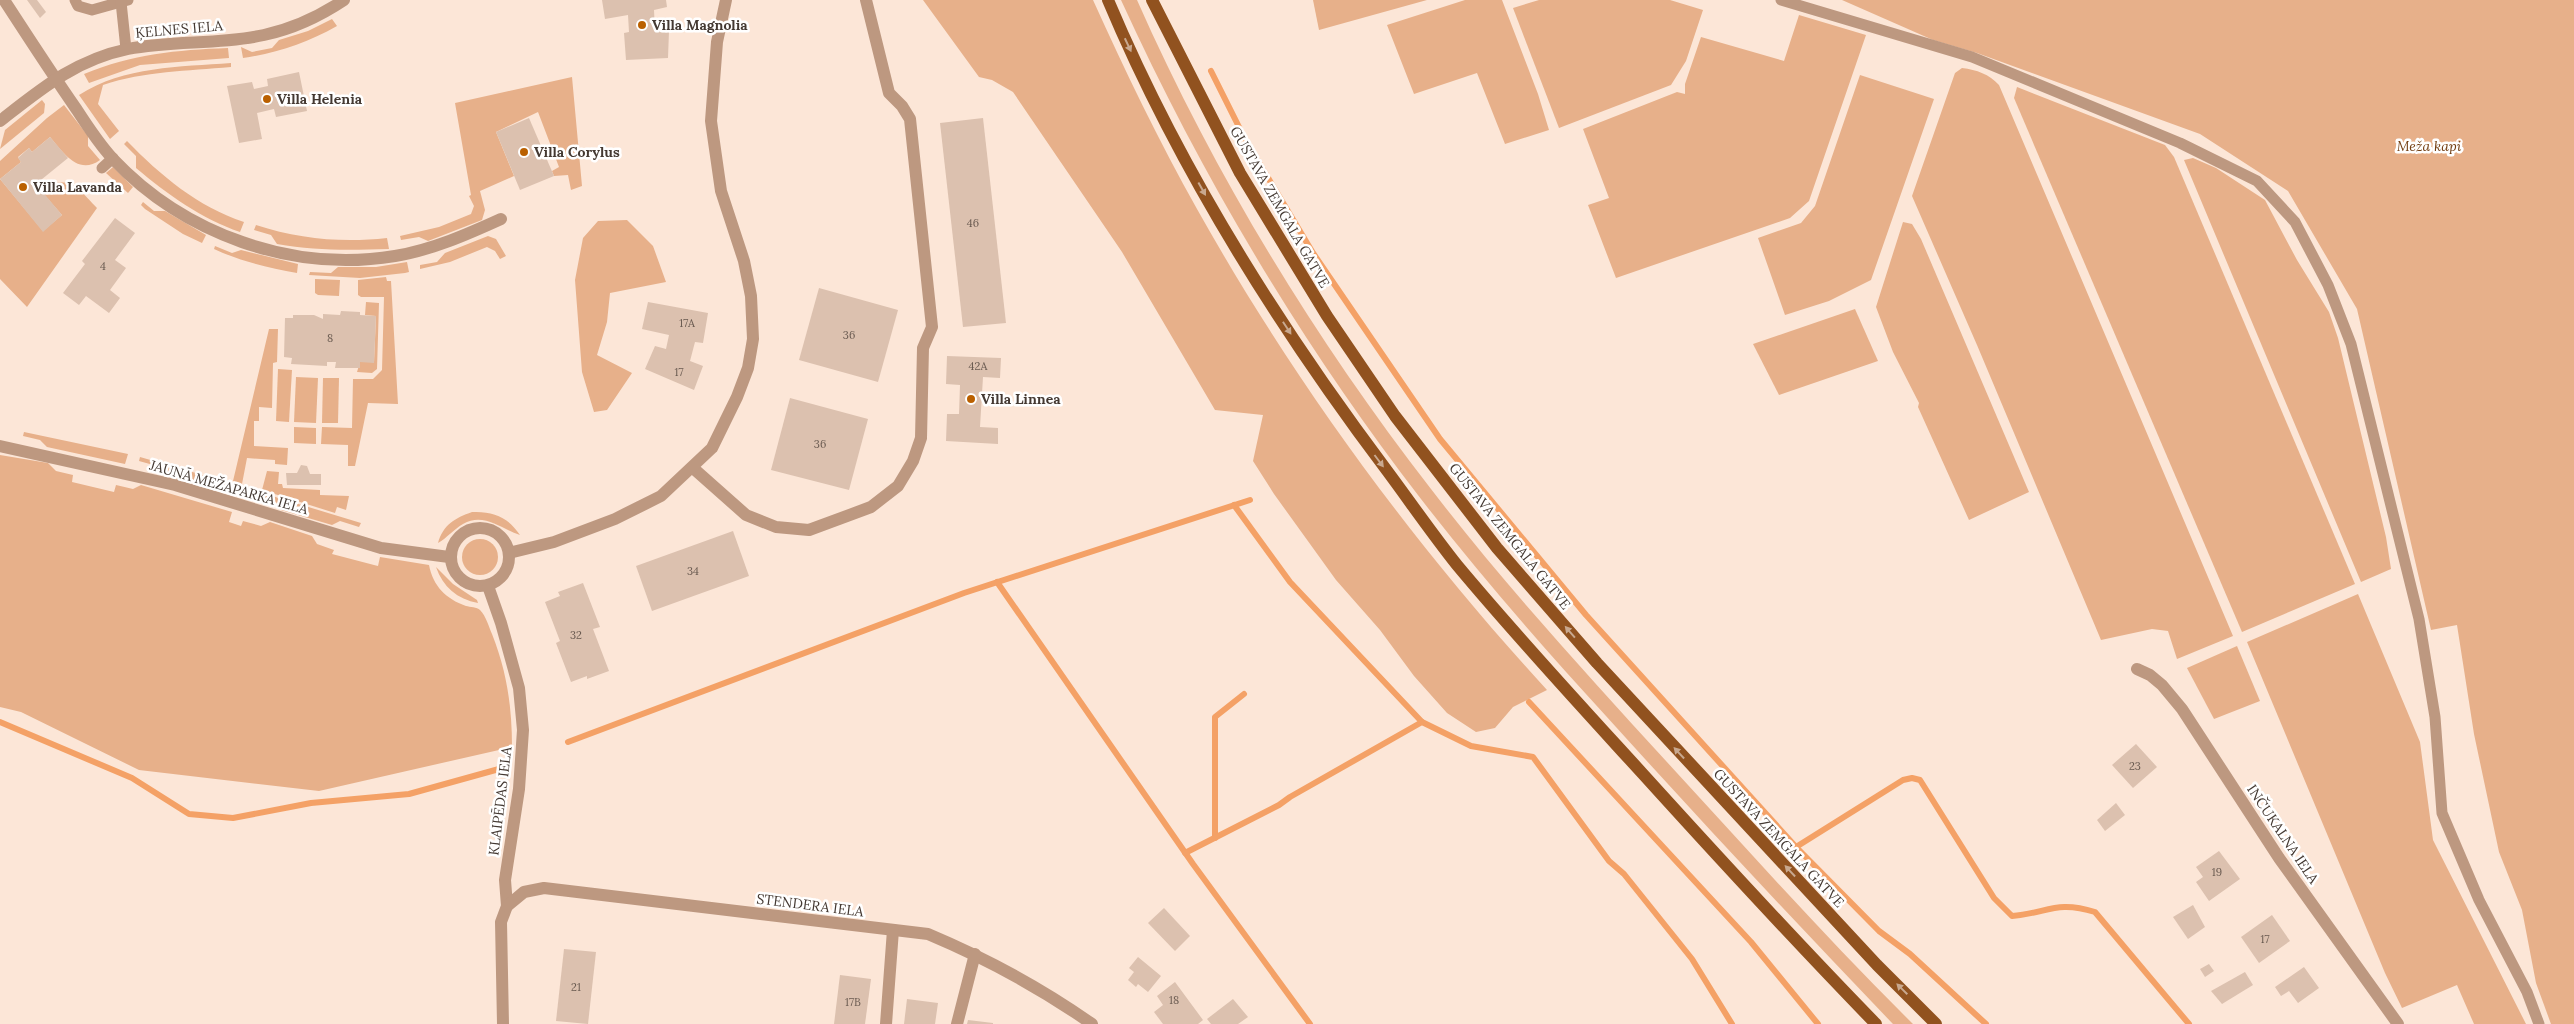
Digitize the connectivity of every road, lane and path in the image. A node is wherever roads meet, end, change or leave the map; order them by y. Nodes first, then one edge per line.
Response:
1 (4, 0) edge
2 (75, 0) edge
3 (344, 0) edge
4 (726, 0) edge
5 (866, 0) edge
6 (1108, 0) edge
7 (1152, 0) edge
8 (1781, 0) edge
9 (124, 1) edge
10 (126, 49) junction
11 (53, 79) junction
12 (0, 121) edge
13 (113, 158) junction
14 (102, 168) dead end
15 (502, 219) dead end
16 (0, 446) edge
17 (693, 468) junction
18 (509, 553) junction
19 (450, 557) junction
20 (488, 586) junction
21 (2137, 669) dead end
22 (507, 906) junction
23 (893, 930) junction
24 (975, 954) junction
25 (503, 1024) edge
26 (886, 1024) edge
27 (958, 1024) edge
28 (1092, 1024) edge
29 (1876, 1024) edge
30 (1936, 1024) edge
31 (2398, 1024) edge
32 (2539, 1024) edge

1 - 11 street
2 - 9 lane
3 - 10 street, ĶELNES IELA
4 - 17 street
5 - 17 street
6 -> 29 main road
30 -> 7 main road, GUSTAVA ZEMGALA GATVE
8 - 32 lane
9 - 10 lane
10 - 11 street, ĶELNES IELA
11 - 12 street, ĶELNES IELA
11 - 13 street
13 - 14 lane
13 - 15 street
16 - 19 street, JAUNĀ MEŽAPARKA IELA
17 - 18 street
18 - 19 street
18 - 20 street
19 - 20 street
20 - 22 street, KLAIPĒDAS IELA
21 - 31 street, INČUKALNA IELA
22 - 23 street, STENDERA IELA
22 - 25 street, KLAIPĒDAS IELA
23 - 24 street, STENDERA IELA
23 - 26 street
24 - 27 street
24 - 28 street, STENDERA IELA

